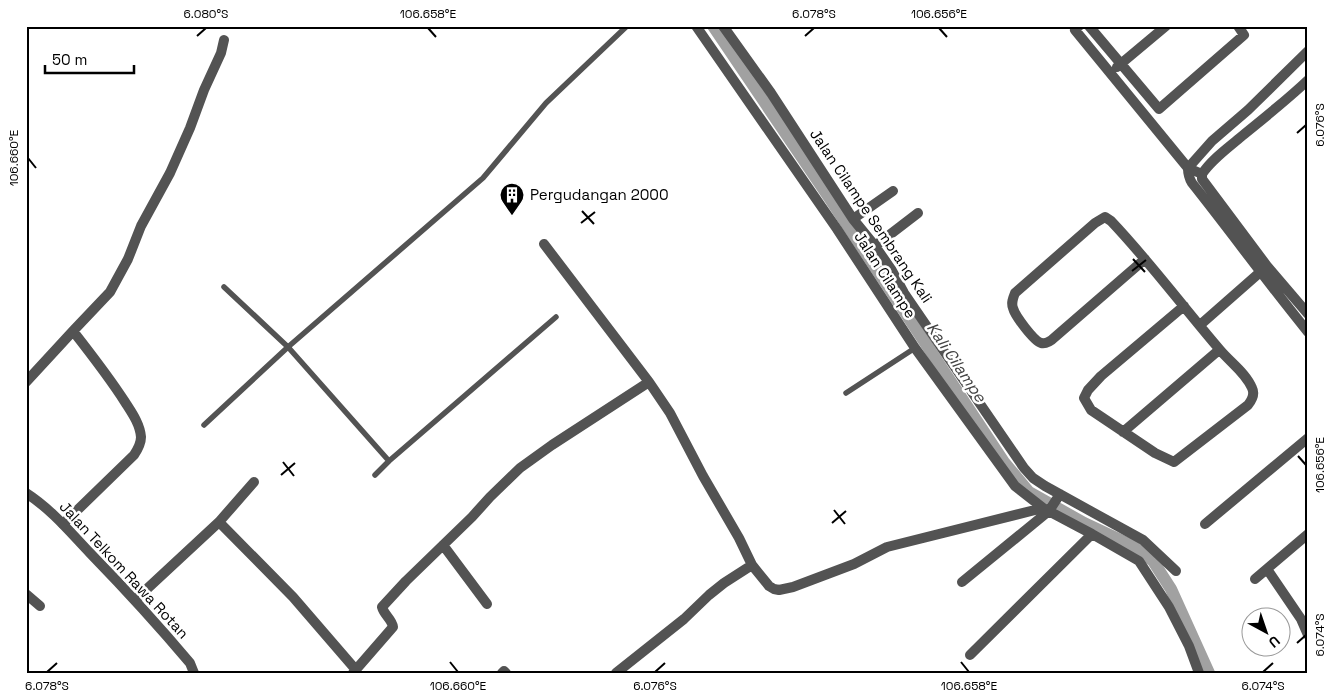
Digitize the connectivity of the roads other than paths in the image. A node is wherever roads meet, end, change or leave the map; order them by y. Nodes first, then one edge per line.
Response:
1 (627, 26) edge
2 (696, 26) edge
3 (724, 26) edge
4 (1079, 26) edge
5 (1089, 26) edge
6 (1166, 26) edge
7 (1238, 26) edge
8 (224, 40) dead end
9 (1308, 51) edge
10 (1121, 64) junction
11 (1111, 72) junction
12 (1308, 80) edge
13 (1188, 168) junction
14 (1202, 174) junction
15 (893, 191) dead end
16 (918, 213) dead end
17 (853, 218) junction
18 (544, 244) dead end
19 (875, 246) junction
20 (1145, 259) junction
21 (1264, 268) junction
22 (224, 287) dead end
23 (1184, 306) junction
24 (1308, 314) edge
25 (556, 317) dead end
26 (1200, 325) junction
27 (73, 331) junction
28 (1308, 332) edge
29 (288, 347) junction
30 (915, 348) junction
31 (1219, 350) junction
32 (26, 382) edge
33 (649, 382) junction
34 (846, 392) dead end
35 (204, 425) dead end
36 (1123, 432) junction
37 (1308, 438) edge
38 (389, 461) junction
39 (375, 475) dead end
40 (254, 482) dead end
41 (26, 493) edge
42 (1060, 494) junction
43 (1046, 510) junction
44 (219, 522) junction
45 (63, 524) junction
46 (1205, 524) dead end
47 (1092, 534) junction
48 (1308, 534) edge
49 (443, 545) junction
50 (752, 565) junction
51 (1267, 569) junction
52 (1176, 571) dead end
53 (1255, 579) dead end
54 (962, 582) dead end
55 (26, 594) edge
56 (135, 600) junction
57 (487, 604) dead end
58 (40, 606) dead end
59 (1304, 616) edge
60 (1308, 635) edge
61 (970, 655) dead end
62 (354, 671) edge
63 (194, 673) edge
64 (616, 673) edge
65 (1199, 673) edge

1 - 29 lane
2 - 30 street, Jalan Cilampe
3 - 17 street, Jalan Cilampe Sembrang Kali
4 - 11 street
5 - 10 street
6 - 10 street
7 - 10 street
8 - 27 street
9 - 13 street
10 - 11 street
11 - 13 street
12 - 14 street
13 - 14 street
13 - 21 street
14 - 21 street
15 - 17 street
16 - 19 street
17 - 19 street, Jalan Cilampe Sembrang Kali
18 - 33 street
19 - 42 street, Jalan Cilampe Sembrang Kali
20 - 20 street
20 - 23 street
21 - 24 street
21 - 26 street
21 - 28 street
22 - 29 lane
23 - 26 street
23 - 36 street
25 - 38 lane
26 - 31 street
27 - 32 street
27 - 45 street
29 - 35 lane
29 - 38 lane
30 - 34 lane
30 - 43 street, Jalan Cilampe
31 - 36 street
31 - 36 street
33 - 49 street
33 - 50 street
37 - 46 street
38 - 39 lane
40 - 44 street
41 - 45 street, Jalan Telkom Rawa Rotan
42 - 43 street
42 - 52 street, Jalan Cilampe Sembrang Kali
43 - 47 street, Jalan Cilampe
43 - 50 street
43 - 54 street
44 - 56 street
44 - 62 street
45 - 56 street, Jalan Telkom Rawa Rotan
47 - 61 street
47 - 65 street, Jalan Cilampe
48 - 51 street
49 - 57 street
49 - 62 street
50 - 64 street
51 - 53 street
51 - 59 street
55 - 58 street
56 - 63 street, Jalan Telkom Rawa Rotan
59 - 60 street

